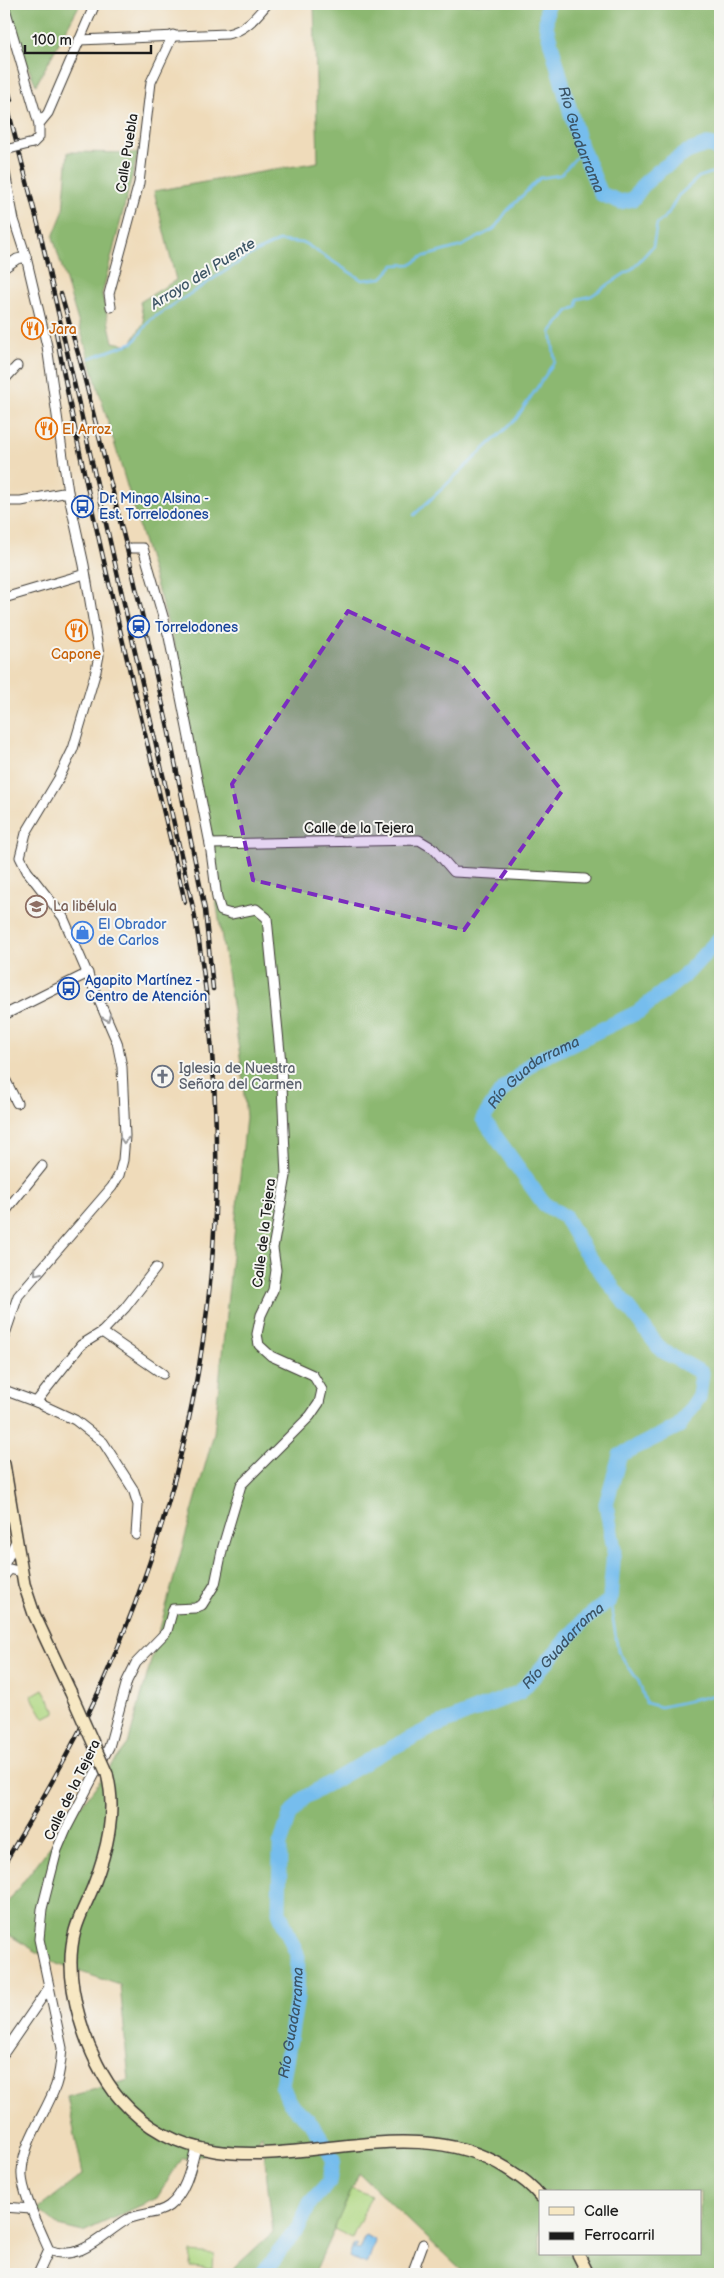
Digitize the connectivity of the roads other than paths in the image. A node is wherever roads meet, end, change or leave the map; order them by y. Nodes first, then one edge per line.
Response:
1 (95, 4) edge
2 (267, 4) edge
3 (4, 5) edge
4 (172, 34) junction
5 (79, 40) junction
6 (40, 124) junction
7 (4, 152) edge
8 (4, 166) edge
9 (26, 257) junction
10 (4, 268) edge
11 (111, 307) dead end
12 (17, 366) dead end
13 (4, 380) edge
14 (68, 492) junction
15 (4, 501) edge
16 (132, 548) dead end
17 (85, 574) junction
18 (4, 598) edge
19 (210, 844) junction
20 (585, 879) dead end
21 (88, 973) junction
22 (4, 1015) edge
23 (4, 1077) edge
24 (17, 1103) dead end
25 (42, 1166) dead end
26 (4, 1213) edge
27 (156, 1268) dead end
28 (102, 1332) junction
29 (4, 1337) edge
30 (163, 1374) dead end
31 (4, 1390) edge
32 (36, 1402) junction
33 (4, 1464) edge
34 (136, 1535) dead end
35 (16, 1539) junction
36 (4, 1565) edge
37 (21, 1572) junction
38 (4, 1576) edge
39 (48, 1989) junction
40 (4, 2053) edge
41 (196, 2147) junction
42 (539, 2195) edge
43 (4, 2207) edge
44 (31, 2209) junction
45 (423, 2244) dead end
46 (49, 2250) junction
47 (579, 2257) edge
48 (38, 2274) edge
49 (412, 2274) edge
50 (588, 2274) edge

1 - 5 street
2 - 4 street
3 - 6 street
4 - 5 street
4 - 11 street, Calle Puebla
5 - 6 street
6 - 7 street, bridge
8 - 9 street
9 - 10 street
9 - 14 street
12 - 13 street
14 - 15 street
14 - 17 street
16 - 19 street, Calle de la Tejera
17 - 18 street
17 - 21 street
19 - 20 street, Calle de la Tejera
19 - 39 street, Calle de la Tejera
21 - 22 street
21 -> 29 street
23 - 24 street
25 - 26 street
27 - 28 street
28 - 30 street
28 - 32 street
31 - 32 street
32 - 34 street
33 - 35 main road
35 - 36 street
35 - 37 main road
37 - 38 street
37 - 41 main road, bridge
39 - 40 street
39 - 44 street, Calle de la Tejera
41 - 42 main road
41 - 46 street
43 - 44 street
44 - 46 street, Calle de la Tejera
45 - 49 street
46 - 48 street
47 - 50 main road

